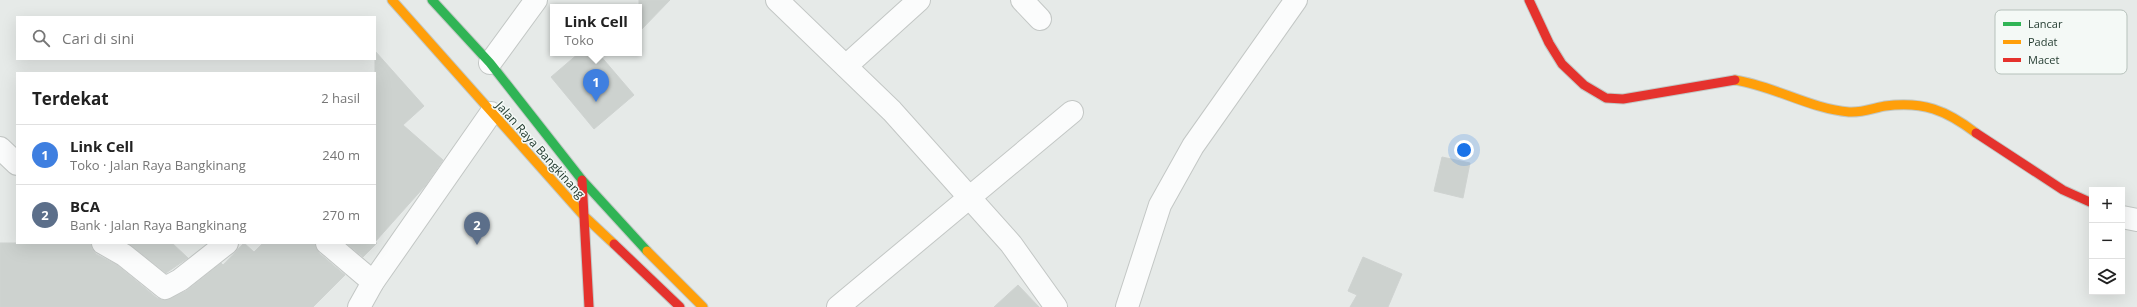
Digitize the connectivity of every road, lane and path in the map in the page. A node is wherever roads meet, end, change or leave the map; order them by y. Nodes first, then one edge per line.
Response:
1 (392, 0) edge
2 (432, 0) edge
3 (536, 0) edge
4 (777, 0) edge
5 (919, 0) edge
6 (1022, 0) edge
7 (1296, 0) edge
8 (1530, 0) edge
9 (1040, 19) dead end
10 (490, 63) junction
11 (846, 66) junction
12 (1072, 112) dead end
13 (491, 113) junction
14 (0, 148) edge
15 (16, 163) edge
16 (582, 180) junction
17 (969, 197) junction
18 (2089, 202) edge
19 (583, 215) junction
20 (2125, 218) edge
21 (2137, 220) edge
22 (105, 244) edge
23 (226, 244) edge
24 (328, 244) edge
25 (373, 282) junction
26 (849, 304) edge
27 (359, 307) edge
28 (589, 307) edge
29 (680, 307) edge
30 (703, 307) edge
31 (1056, 307) edge
32 (1127, 307) edge

1 - 13 main road, Jalan Raya Bangkinang
2 - 10 main road, Jalan Raya Bangkinang
3 - 10 street
4 - 11 street
5 - 11 street
6 - 9 street
7 - 32 street
8 - 18 main road
10 - 16 main road, Jalan Raya Bangkinang
11 - 17 street
12 - 17 street
13 - 19 main road, Jalan Raya Bangkinang
13 - 25 street
14 - 15 street
16 - 19 main road
16 - 30 main road, Jalan Raya Bangkinang
17 - 26 street
17 - 31 street
19 - 28 main road
19 - 29 main road, Jalan Raya Bangkinang
20 - 21 street
22 - 23 street
24 - 25 street
25 - 27 street

